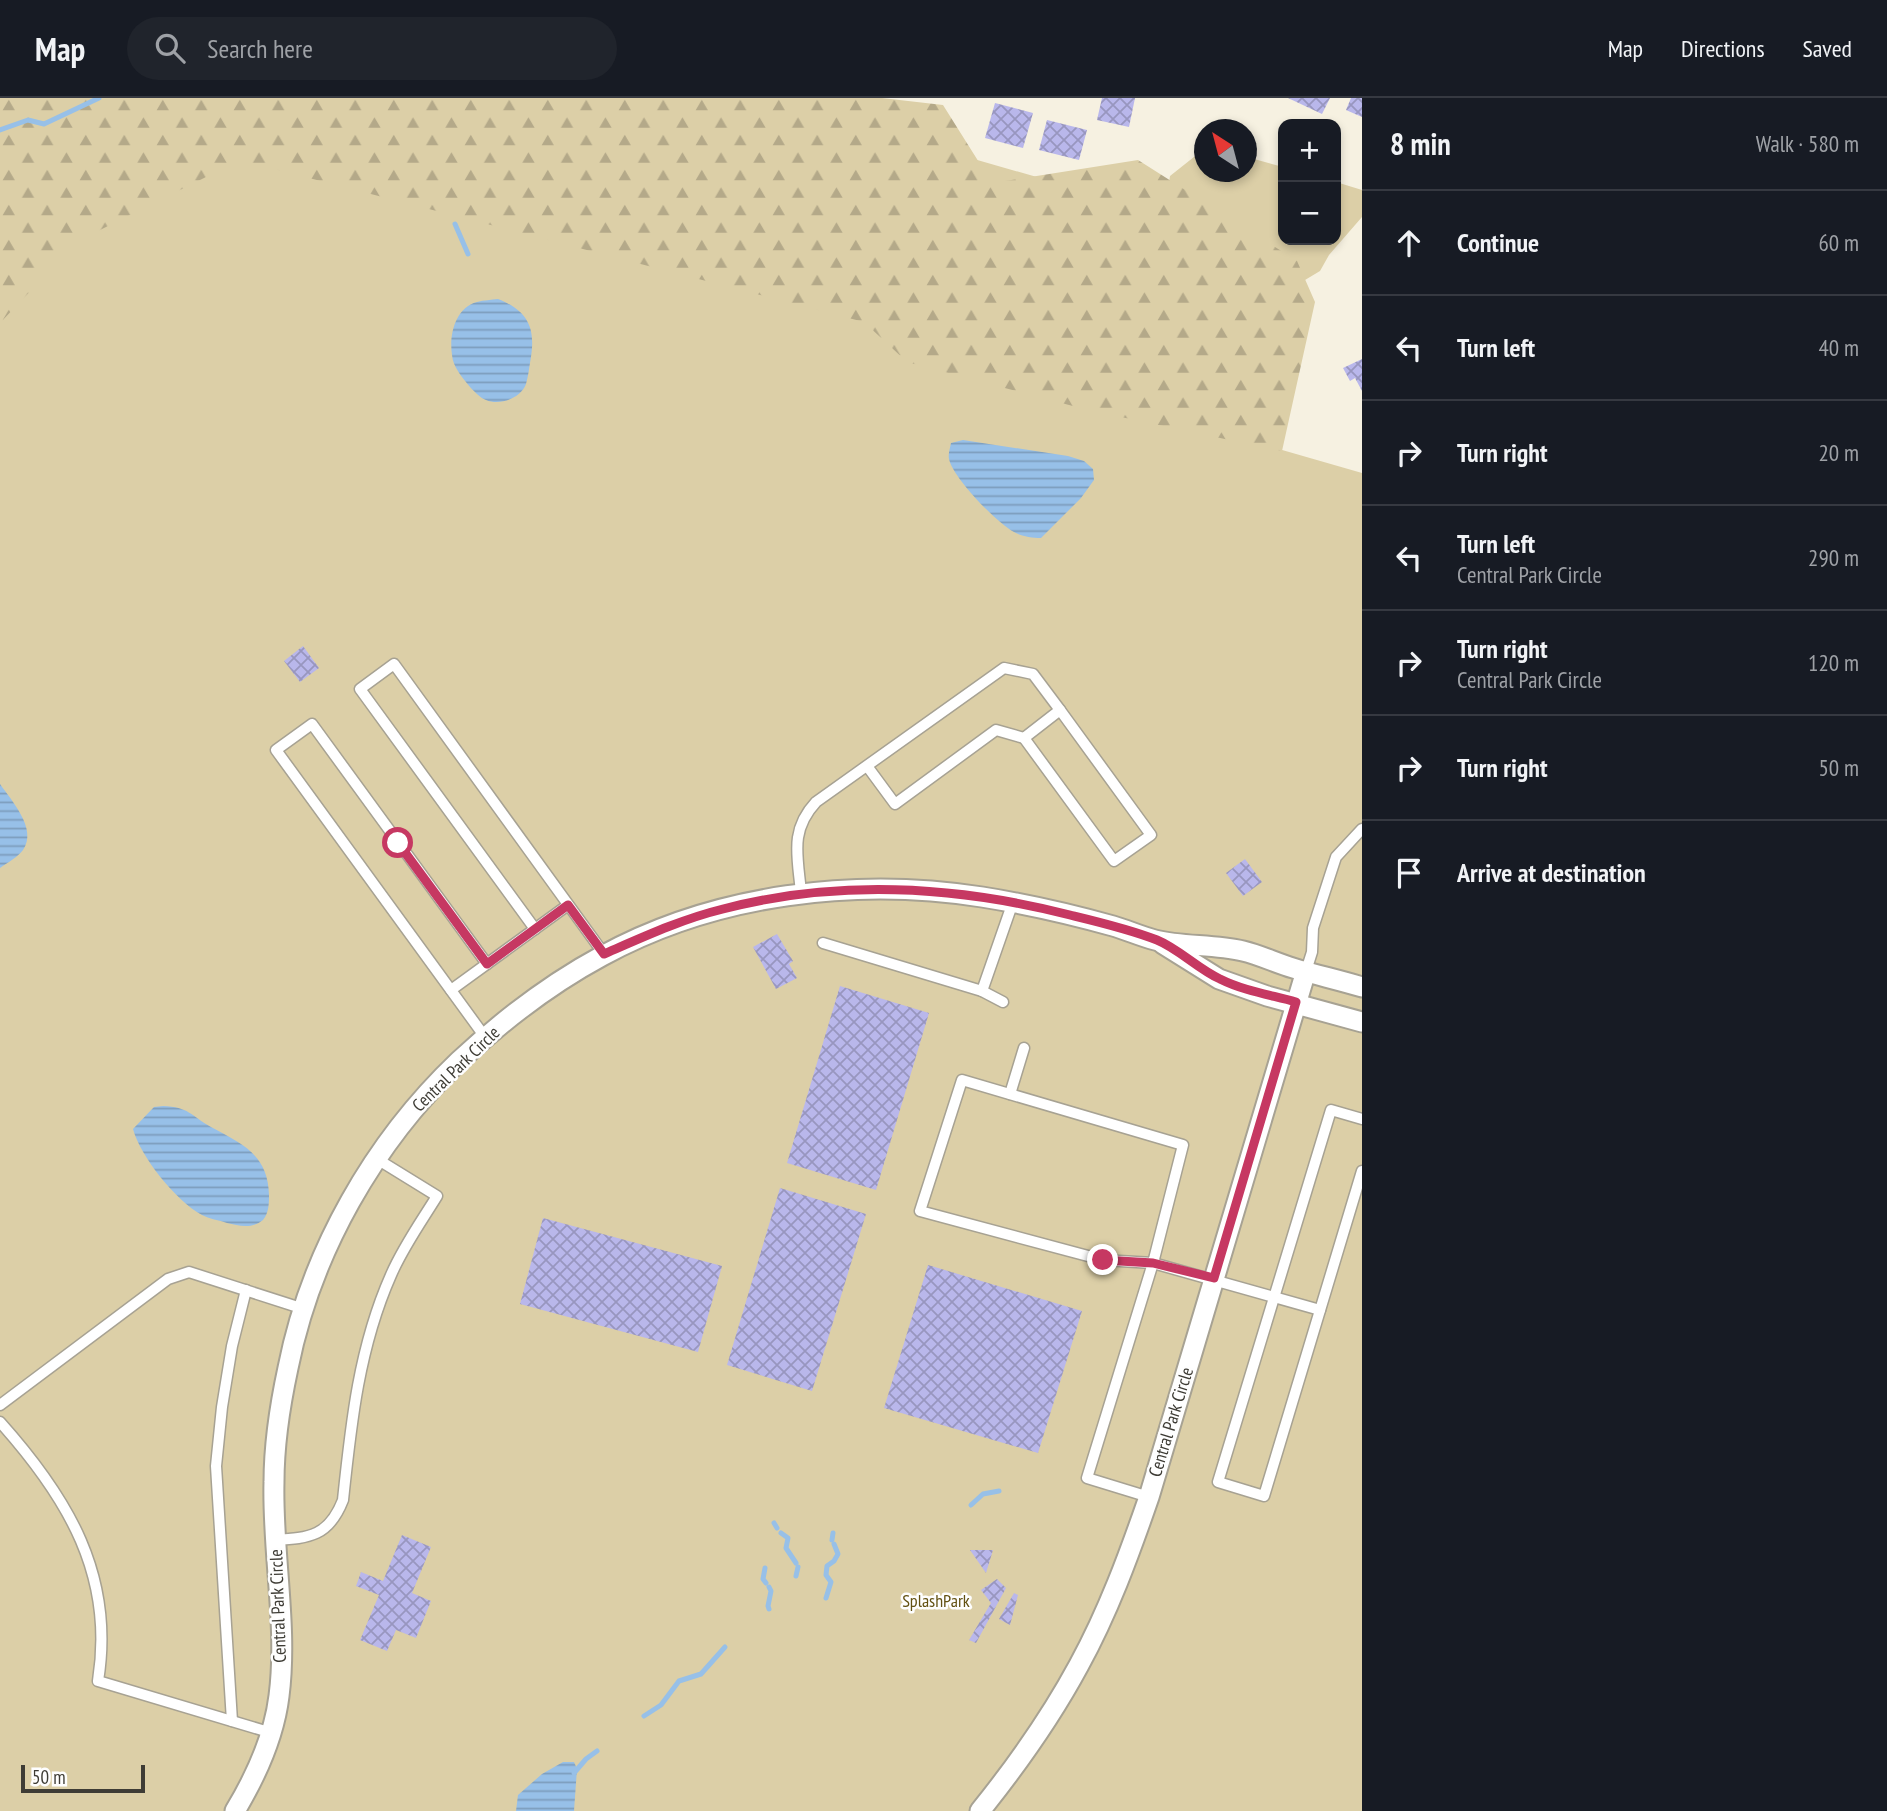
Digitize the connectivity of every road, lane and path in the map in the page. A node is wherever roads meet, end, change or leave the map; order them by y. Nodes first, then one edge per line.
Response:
1 (1060, 710) junction
2 (1024, 738) junction
3 (867, 766) junction
4 (1362, 829) edge
5 (802, 894) junction
6 (1013, 902) junction
7 (568, 905) junction
8 (535, 929) junction
9 (1159, 941) junction
10 (823, 943) dead end
11 (604, 954) junction
12 (487, 964) junction
13 (1306, 971) junction
14 (1362, 987) edge
15 (451, 990) junction
16 (982, 991) junction
17 (1003, 1002) dead end
18 (1296, 1002) junction
19 (1362, 1021) edge
20 (485, 1037) junction
21 (1024, 1048) dead end
22 (1010, 1094) junction
23 (1362, 1119) edge
24 (377, 1159) junction
25 (1362, 1171) edge
26 (1153, 1263) junction
27 (1214, 1278) junction
28 (246, 1290) junction
29 (1275, 1297) junction
30 (304, 1309) junction
31 (1320, 1310) junction
32 (0, 1405) edge
33 (0, 1422) edge
34 (1149, 1497) junction
35 (275, 1540) junction
36 (232, 1721) junction
37 (272, 1733) junction
38 (235, 1811) edge
39 (980, 1811) edge

1 - 2 lane
1 - 2 lane
1 - 3 lane
2 - 3 lane
3 - 5 lane
4 - 13 lane
5 - 6 street, Central Park Circle
5 - 11 street, Central Park Circle
6 - 9 street, Central Park Circle
6 - 16 lane
7 - 8 lane
7 - 8 lane
7 - 11 lane
8 - 12 lane
9 - 13 street, Central Park Circle
9 - 18 street, Central Park Circle
10 - 16 lane
11 - 20 street, Central Park Circle
12 - 15 lane
12 - 15 lane
13 - 14 street, Central Park Circle
13 - 18 street, Central Park Circle
15 - 20 lane
16 - 17 lane
18 - 19 street, Central Park Circle
18 - 27 street, Central Park Circle
20 - 24 street, Central Park Circle
21 - 22 lane
22 - 26 lane
22 - 26 lane
23 - 29 lane
24 - 30 street, Central Park Circle
24 - 35 lane
25 - 31 lane
26 - 27 lane
26 - 34 lane
27 - 29 lane
27 - 34 street, Central Park Circle
28 - 30 lane
28 - 32 lane
28 - 36 lane
29 - 31 lane
29 - 31 lane
30 - 35 street, Central Park Circle
33 - 36 lane
34 - 39 street, Central Park Circle
35 - 37 street, Central Park Circle
36 - 37 lane
37 - 38 street, Central Park Circle

